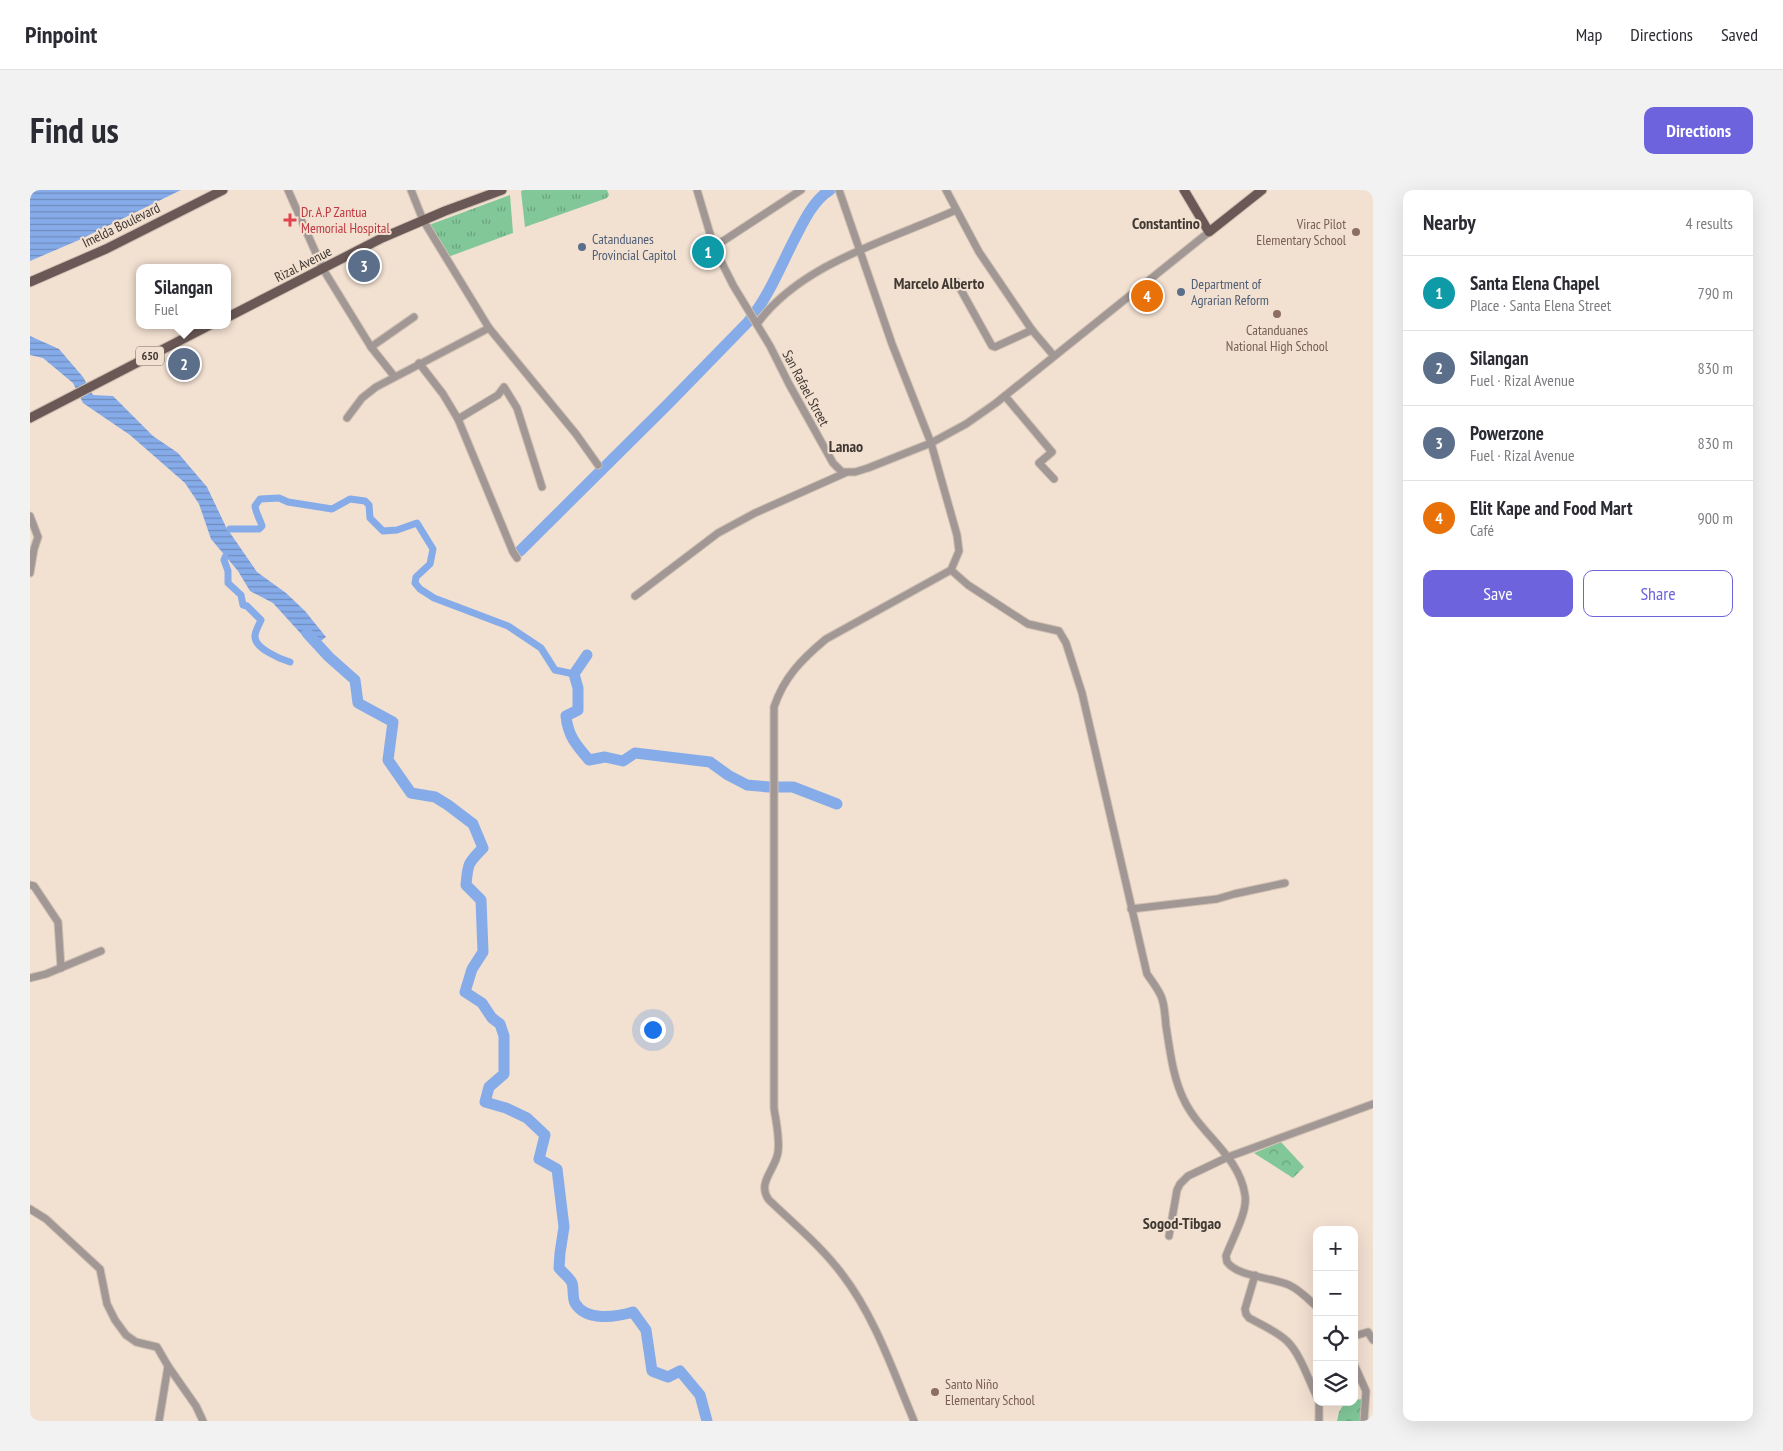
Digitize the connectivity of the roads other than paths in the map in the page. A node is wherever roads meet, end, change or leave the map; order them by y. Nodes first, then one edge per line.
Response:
1 (223, 190) edge
2 (288, 190) edge
3 (411, 190) edge
4 (502, 190) edge
5 (697, 190) edge
6 (801, 190) edge
7 (839, 190) edge
8 (946, 190) edge
9 (1184, 190) edge
10 (1262, 190) edge
11 (956, 210) junction
12 (423, 220) junction
13 (1209, 232) junction
14 (714, 247) junction
15 (861, 250) junction
16 (324, 269) junction
17 (956, 281) dead end
18 (30, 282) edge
19 (231, 315) edge
20 (414, 317) dead end
21 (754, 319) junction
22 (489, 328) junction
23 (202, 329) edge
24 (1032, 330) junction
25 (371, 347) junction
26 (1054, 356) junction
27 (419, 363) junction
28 (394, 376) junction
29 (1005, 396) junction
30 (30, 418) edge
31 (347, 418) dead end
32 (458, 419) junction
33 (931, 443) junction
34 (598, 465) dead end
35 (846, 472) junction
36 (1054, 479) dead end
37 (542, 487) dead end
38 (30, 516) edge
39 (518, 558) dead end
40 (951, 570) junction
41 (30, 573) edge
42 (635, 596) dead end
43 (1285, 883) dead end
44 (30, 885) edge
45 (1131, 909) junction
46 (101, 952) dead end
47 (61, 968) junction
48 (30, 978) edge
49 (1373, 1104) edge
50 (1228, 1157) junction
51 (30, 1209) edge
52 (1168, 1236) dead end
53 (1255, 1275) junction
54 (1313, 1304) edge
55 (1358, 1335) edge
56 (1373, 1340) edge
57 (168, 1366) junction
58 (1358, 1373) edge
59 (1313, 1389) edge
60 (1319, 1406) edge
61 (160, 1421) edge
62 (203, 1421) edge
63 (914, 1421) edge
64 (1319, 1421) edge
65 (1364, 1421) edge

1 - 18 main road, Imelda Boulevard
2 - 16 street
3 - 12 street
4 - 12 main road, Rizal Avenue
5 - 14 street, San Rafael Street
6 - 14 street
7 - 15 street
8 - 11 street
9 - 13 main road
10 - 13 main road
11 - 15 street
11 - 24 street
12 - 16 main road, Rizal Avenue
12 - 22 street
13 - 26 street
14 - 21 street, San Rafael Street
15 - 21 street
15 - 33 street
16 - 19 main road, Rizal Avenue
16 - 25 street
17 - 24 street
20 - 25 street
21 - 35 street, San Rafael Street
22 - 27 street
22 - 34 street
23 - 30 main road, 650
24 - 26 street
25 - 28 street
26 - 29 street
27 - 28 street
27 - 32 street
28 - 31 street
29 - 33 street
29 - 36 street
32 - 37 street
32 - 39 street
33 - 35 street
33 - 40 street
35 - 42 street
38 - 41 street
40 - 45 street
40 - 63 street
43 - 45 street
44 - 47 street
45 - 50 street
46 - 47 street
47 - 48 street
49 - 50 street
50 - 52 street
50 - 53 street
51 - 57 street
53 - 54 street
53 - 59 street
55 - 56 street
57 - 61 street
57 - 62 street
58 - 65 street
60 - 64 street

